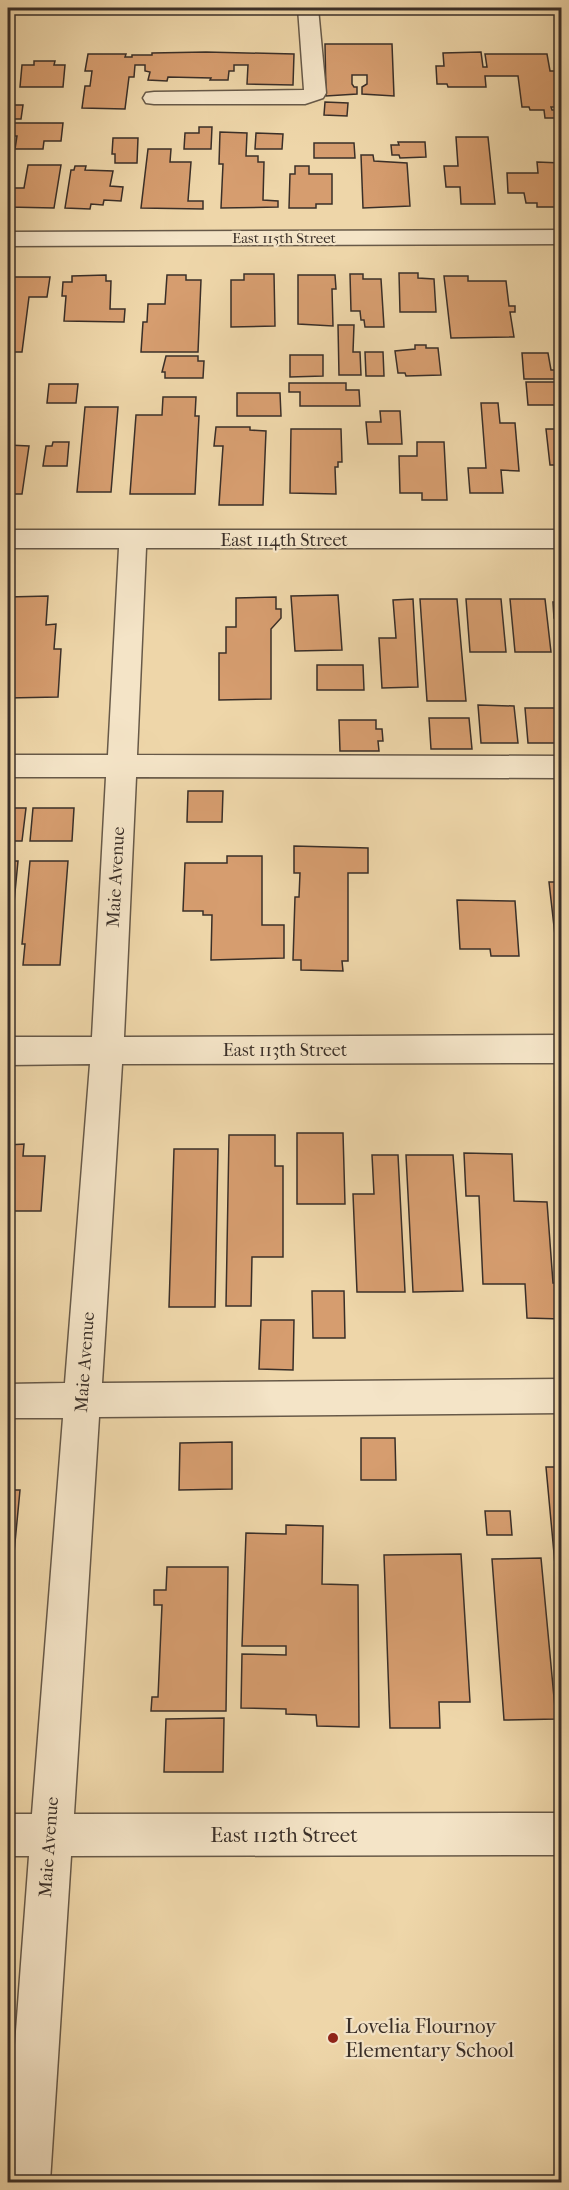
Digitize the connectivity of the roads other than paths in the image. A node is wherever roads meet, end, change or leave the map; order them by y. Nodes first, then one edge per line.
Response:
1 (308, 8) edge
2 (154, 98) dead end
3 (561, 237) edge
4 (8, 239) edge
5 (8, 539) edge
6 (561, 539) edge
7 (133, 541) junction
8 (8, 766) edge
9 (121, 767) junction
10 (561, 767) edge
11 (561, 1049) edge
12 (8, 1051) edge
13 (108, 1051) junction
14 (561, 1396) edge
15 (8, 1401) edge
16 (82, 1401) junction
17 (561, 1834) edge
18 (8, 1835) edge
19 (50, 1835) junction
20 (27, 2182) edge

1 - 2 street
3 - 4 street, East 115th Street
5 - 7 street, East 114th Street
6 - 7 street, East 114th Street
7 - 9 street, Maie Avenue
8 - 9 street
9 - 10 street
9 - 13 street, Maie Avenue
11 - 13 street, East 113th Street
12 - 13 street, East 113th Street
13 - 16 street, Maie Avenue
14 - 16 street
15 - 16 street
16 - 19 street, Maie Avenue
17 - 19 street, East 112th Street
18 - 19 street, East 112th Street
19 - 20 street, Maie Avenue

